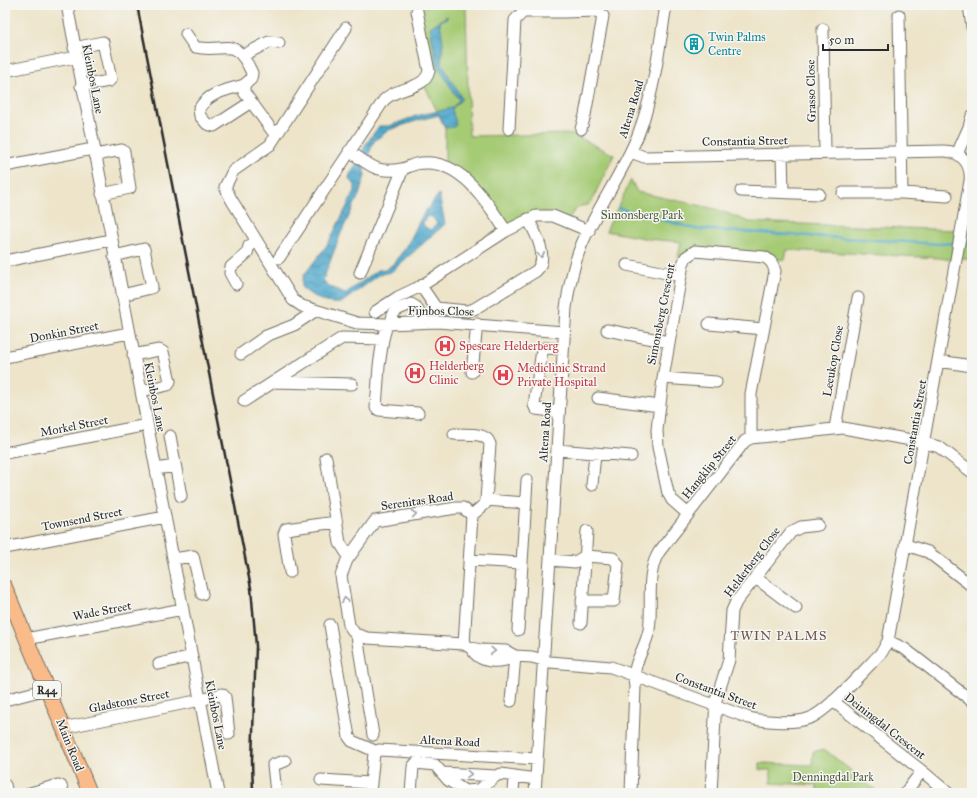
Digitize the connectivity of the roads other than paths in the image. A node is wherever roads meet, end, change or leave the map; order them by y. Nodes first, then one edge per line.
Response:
1 (666, 5) edge
2 (969, 5) edge
3 (67, 6) edge
4 (565, 8) edge
5 (417, 11) dead end
6 (898, 15) dead end
7 (972, 27) edge
8 (346, 28) dead end
9 (823, 29) dead end
10 (186, 34) dead end
11 (279, 43) dead end
12 (75, 53) junction
13 (242, 56) junction
14 (5, 71) edge
15 (244, 85) junction
16 (81, 86) junction
17 (251, 102) junction
18 (972, 116) edge
19 (509, 129) dead end
20 (581, 129) dead end
21 (276, 136) junction
22 (350, 151) junction
23 (901, 151) junction
24 (94, 152) junction
25 (631, 152) junction
26 (825, 153) junction
27 (782, 154) junction
28 (957, 154) junction
29 (5, 166) edge
30 (403, 169) junction
31 (741, 191) dead end
32 (783, 192) junction
33 (843, 193) dead end
34 (902, 193) junction
35 (102, 194) junction
36 (819, 194) dead end
37 (947, 196) dead end
38 (528, 219) junction
39 (506, 231) junction
40 (589, 231) junction
41 (111, 240) junction
42 (257, 241) junction
43 (114, 256) junction
44 (279, 258) dead end
45 (5, 261) edge
46 (627, 265) dead end
47 (360, 273) dead end
48 (681, 276) junction
49 (236, 284) dead end
50 (421, 286) junction
51 (122, 295) junction
52 (858, 298) dead end
53 (317, 311) junction
54 (375, 312) dead end
55 (424, 322) junction
56 (390, 324) junction
57 (477, 324) junction
58 (710, 324) dead end
59 (763, 329) junction
60 (607, 330) dead end
61 (564, 332) junction
62 (129, 333) junction
63 (384, 339) junction
64 (669, 342) junction
65 (563, 350) junction
66 (242, 354) dead end
67 (133, 355) junction
68 (5, 357) edge
69 (939, 360) junction
70 (972, 366) edge
71 (472, 372) dead end
72 (663, 378) junction
73 (275, 382) junction
74 (716, 382) dead end
75 (352, 384) dead end
76 (140, 391) junction
77 (598, 398) dead end
78 (244, 400) dead end
79 (660, 406) junction
80 (559, 412) junction
81 (418, 413) dead end
82 (147, 425) junction
83 (834, 428) junction
84 (454, 434) dead end
85 (170, 436) dead end
86 (751, 438) junction
87 (924, 443) junction
88 (557, 450) junction
89 (5, 453) edge
90 (595, 454) junction
91 (631, 456) dead end
92 (326, 458) dead end
93 (175, 466) junction
94 (156, 469) junction
95 (972, 472) edge
96 (527, 480) dead end
97 (592, 485) dead end
98 (181, 496) dead end
99 (486, 500) junction
100 (526, 503) junction
101 (688, 514) junction
102 (472, 515) junction
103 (165, 517) junction
104 (336, 522) junction
105 (818, 525) dead end
106 (587, 531) dead end
107 (906, 545) junction
108 (5, 548) edge
109 (586, 556) junction
110 (349, 557) junction
111 (173, 558) junction
112 (469, 560) junction
113 (550, 560) junction
114 (522, 563) junction
115 (290, 572) dead end
116 (756, 578) junction
117 (972, 586) edge
118 (5, 587) edge
119 (202, 594) dead end
120 (582, 601) junction
121 (796, 608) dead end
122 (183, 609) junction
123 (581, 623) dead end
124 (330, 625) dead end
125 (518, 630) dead end
126 (358, 636) junction
127 (26, 639) junction
128 (888, 641) junction
129 (467, 646) junction
130 (192, 656) junction
131 (515, 656) junction
132 (543, 660) junction
133 (159, 664) dead end
134 (633, 674) junction
135 (47, 689) junction
136 (5, 700) edge
137 (200, 700) junction
138 (512, 701) dead end
139 (832, 701) junction
140 (972, 701) edge
141 (715, 705) junction
142 (63, 728) junction
143 (229, 734) dead end
144 (373, 735) dead end
145 (375, 751) junction
146 (537, 759) junction
147 (285, 762) dead end
148 (922, 771) junction
149 (442, 773) junction
150 (496, 776) junction
151 (514, 777) junction
152 (536, 779) junction
153 (321, 780) dead end
154 (5, 785) edge
155 (370, 788) edge
156 (412, 788) edge
157 (7, 793) edge
158 (30, 793) edge
159 (63, 793) edge
160 (90, 793) edge
161 (218, 793) edge
162 (276, 793) edge
163 (422, 793) edge
164 (513, 793) edge
165 (535, 793) edge
166 (631, 793) edge
167 (711, 793) edge
168 (905, 793) edge
169 (948, 793) edge

1 - 25 street, Altena Road
2 - 7 street
3 - 12 street, Kleinbos Lane
4 - 19 street
4 - 20 street
5 - 22 street
6 - 23 street
8 - 21 street, Fijnbos Close
9 - 26 street, Grasso Close
10 - 13 street
11 - 13 street
12 - 14 street
12 - 16 street, Kleinbos Lane
12 - 16 street
13 - 15 street
15 - 17 street
15 - 17 street
16 - 24 street, Kleinbos Lane
17 - 21 street
18 - 28 street
21 - 42 street, Fijnbos Close
22 - 30 street
22 - 44 street
23 - 26 street, Constantia Street
23 - 28 street, Constantia Street
23 - 34 street
24 - 29 street
24 - 35 street, Kleinbos Lane
24 - 35 street
25 - 27 street, Constantia Street
25 - 40 street, Altena Road
26 - 27 street, Constantia Street
27 - 32 street
28 - 69 street, Constantia Street
30 - 39 street
30 - 47 street
31 - 32 street
32 - 36 street
33 - 34 street
34 - 37 street
35 - 41 street, Kleinbos Lane
38 - 39 street
38 - 40 street
38 -> 50 street
39 - 50 street
40 - 61 street, Altena Road
41 - 43 street, Kleinbos Lane
41 - 45 street
42 - 49 street
42 - 53 street, Fijnbos Close
43 - 51 street, Kleinbos Lane
43 - 51 street
46 - 48 street
48 - 59 street, Simonsberg Crescent
48 - 64 street, Simonsberg Crescent
50 - 54 street
51 - 62 street, Kleinbos Lane
52 - 83 street, Leeukop Close
53 - 56 street, Fijnbos Close
53 - 66 street
55 - 56 street, Fijnbos Close
55 - 56 street
55 - 57 street, Fijnbos Close
56 - 63 street
57 - 61 street, Fijnbos Close
57 - 71 street
58 - 59 street
59 - 86 street, Simonsberg Crescent
60 - 64 street
61 - 65 street, Altena Road
62 - 67 street, Kleinbos Lane
62 - 68 street, Donkin Street
63 - 73 street
63 - 81 street
64 - 72 street, Simonsberg Crescent
65 - 80 street, Altena Road
65 - 80 street
67 - 76 street, Kleinbos Lane
67 - 76 street
69 - 70 street
69 - 87 street, Constantia Street
72 - 74 street
72 - 79 street, Simonsberg Crescent
73 - 75 street
73 - 78 street
76 - 82 street, Kleinbos Lane
77 - 79 street
79 - 101 street, Simonsberg Crescent
80 - 88 street, Altena Road
82 - 89 street, Morkel Street
82 - 94 street, Kleinbos Lane
83 - 86 street, Hangklip Street
83 - 87 street, Hangklip Street
84 - 99 street
85 - 93 street
86 - 101 street, Hangklip Street
87 - 95 street, Hangklip Street
87 - 107 street, Constantia Street
88 - 90 street
88 - 113 street, Altena Road
90 - 91 street
90 - 97 street
92 - 104 street
93 - 94 street
93 - 98 street
94 - 103 street, Kleinbos Lane
96 - 100 street
99 - 100 street
99 - 102 street
100 - 114 street
101 - 134 street, Hangklip Street
110 -> 102 street, Serenitas Road
102 - 112 street
103 - 108 street, Townsend Street
103 - 111 street, Kleinbos Lane
104 - 110 street
104 - 115 street
105 - 116 street, Helderberg Close
106 - 109 street
107 - 117 street
107 - 128 street, Constantia Street
109 - 113 street
109 - 120 street
109 - 120 street
126 -> 110 street, Serenitas Road
111 - 119 street
111 - 122 street, Kleinbos Lane
112 - 114 street
112 - 129 street
113 - 132 street, Altena Road
114 - 125 street
116 - 121 street
116 - 141 street, Helderberg Close
118 - 127 main road, Main Road / R44
120 - 123 street
122 - 127 street, Wade Street
122 - 130 street, Kleinbos Lane
124 - 145 street
126 - 129 street
126 - 144 street
127 - 135 main road, Main Road / R44
128 - 139 street, Constantia Street
128 - 140 street
129 - 131 street
130 - 133 street
130 - 137 street, Kleinbos Lane
131 - 132 street
131 - 138 street
132 - 134 street, Constantia Street
132 - 146 street, Altena Road
134 - 141 street, Constantia Street
134 - 166 street
135 - 136 street
135 - 142 main road, Main Road / R44
137 - 142 street, Gladstone Street
137 - 143 street, Gladstone Street
137 - 161 street, Kleinbos Lane
139 - 141 street, Constantia Street
139 - 148 street, Deiningdal Crescent
141 - 167 street
142 - 160 main road, Main Road / R44
145 - 146 street, Altena Road
145 - 155 street
146 - 152 street, Altena Road
147 - 162 street
148 - 168 street, Deiningdal Crescent
148 - 169 street, Deiningdal Crescent
149 -> 150 street
149 - 150 street
149 - 156 street
150 - 151 street
151 - 152 street
151 - 164 street
152 - 165 street, Altena Road
153 - 155 street
154 - 157 street
156 - 163 street
158 - 159 street

